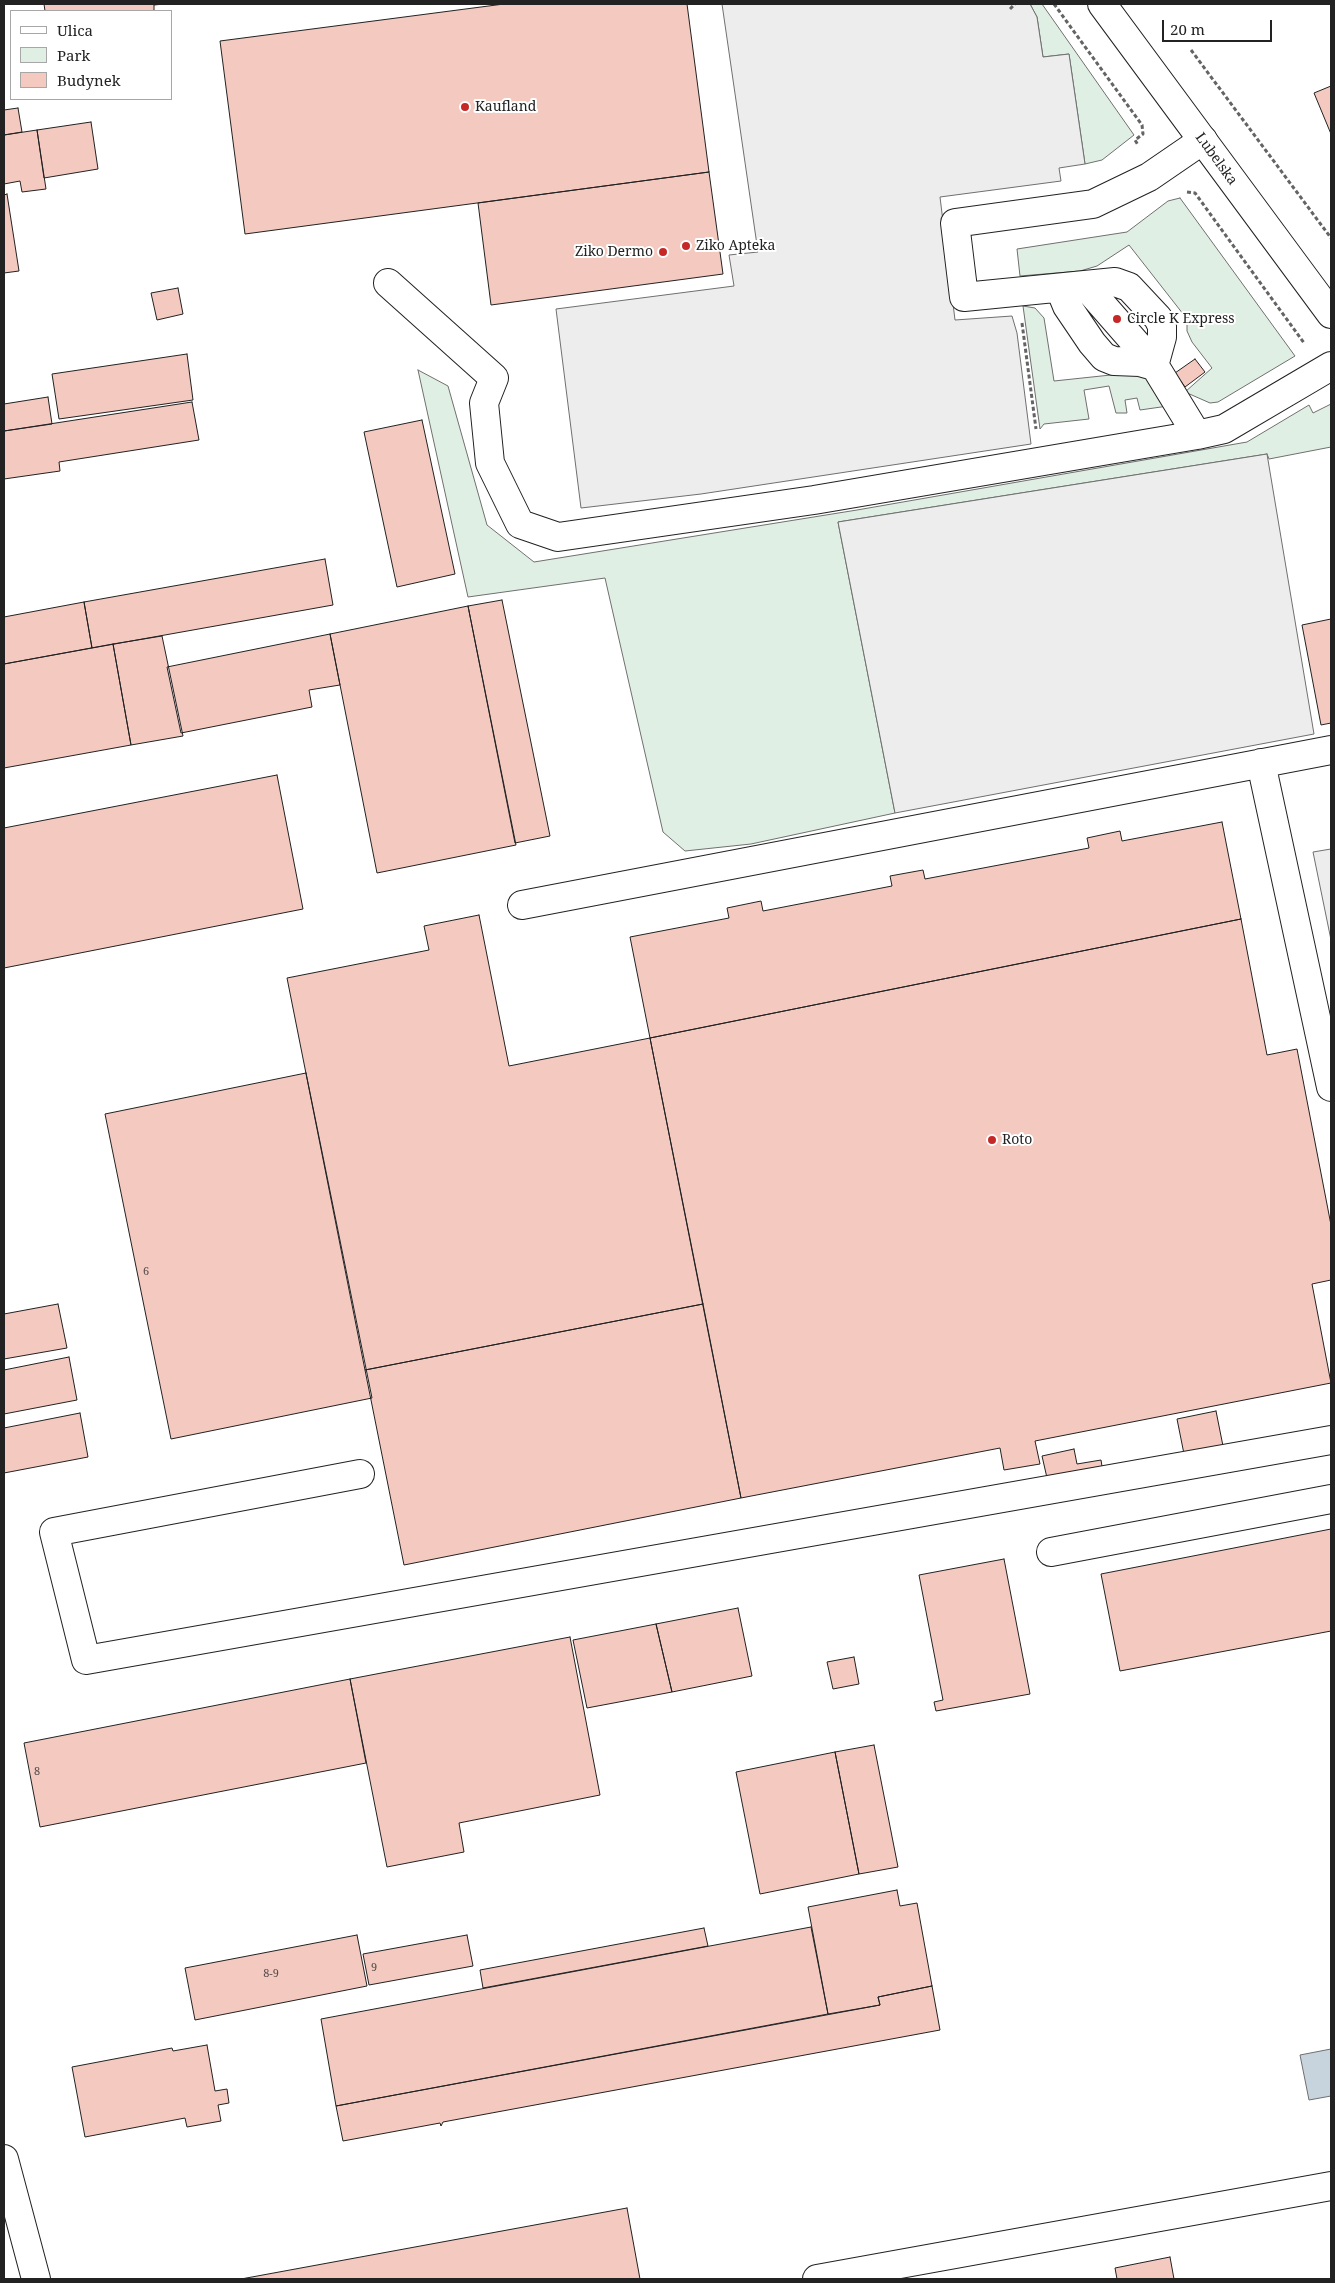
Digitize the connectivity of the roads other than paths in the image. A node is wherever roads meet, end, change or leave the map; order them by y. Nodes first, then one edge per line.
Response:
1 (1102, 4) edge
2 (1202, 140) junction
3 (388, 283) dead end
4 (1331, 314) edge
5 (1322, 372) edge
6 (1197, 435) junction
7 (1331, 750) edge
8 (1261, 764) junction
9 (522, 905) dead end
10 (1331, 1088) edge
11 (1331, 1440) edge
12 (360, 1474) dead end
13 (1331, 1499) edge
14 (1051, 1552) dead end
15 (4, 2159) edge
16 (1331, 2186) edge
17 (36, 2279) edge
18 (817, 2279) edge

1 - 2 main road, Lubelska
2 - 4 main road, Lubelska
2 - 6 main road
3 - 6 main road
5 - 6 main road
7 - 8 main road
8 - 9 main road
8 - 10 main road
11 - 12 main road
13 - 14 main road
15 - 17 main road
16 - 18 main road

